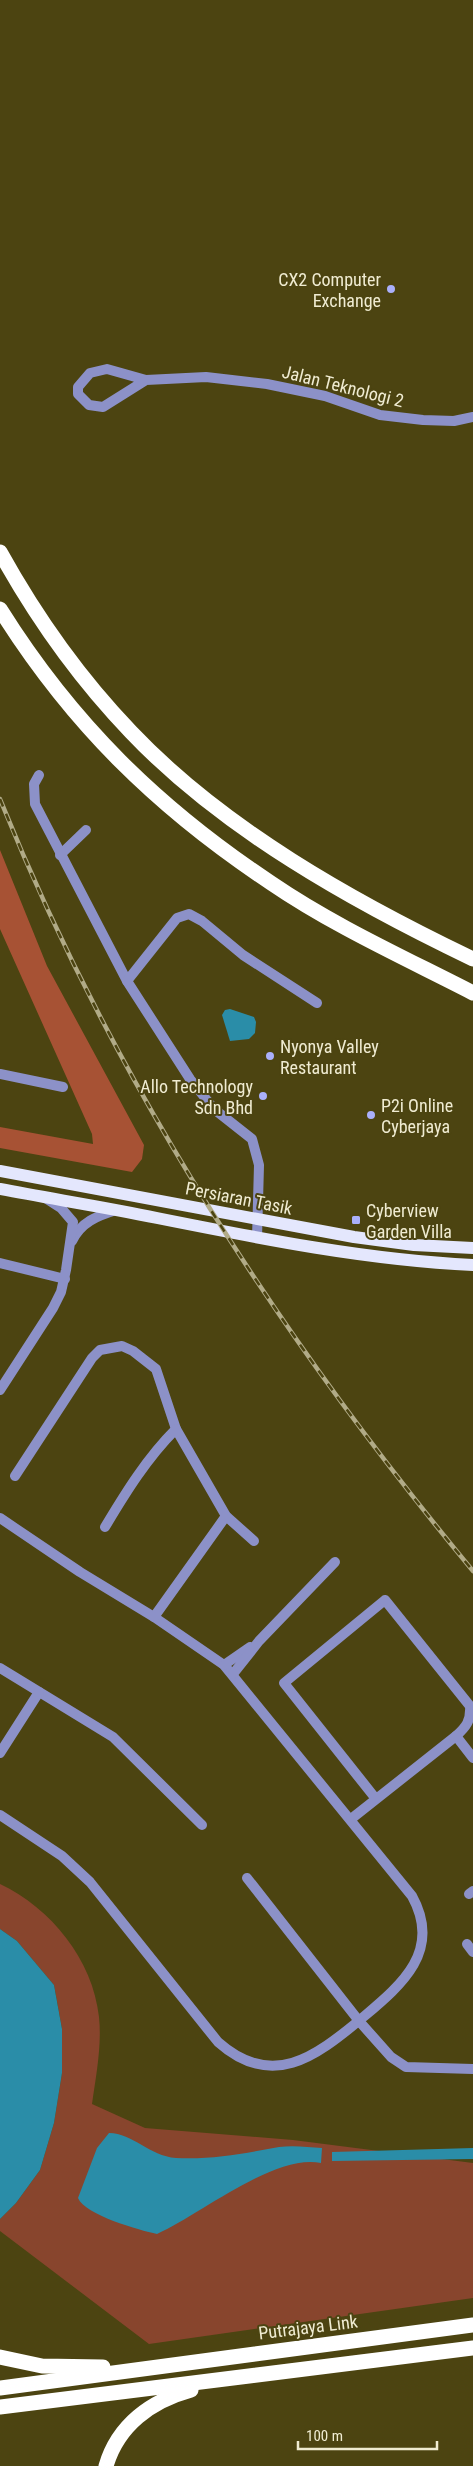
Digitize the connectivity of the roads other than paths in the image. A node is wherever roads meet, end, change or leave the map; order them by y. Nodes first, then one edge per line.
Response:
1 (146, 380) junction
2 (473, 417) edge
3 (0, 552) edge
4 (0, 609) edge
5 (39, 775) dead end
6 (86, 830) dead end
7 (60, 855) junction
8 (473, 959) edge
9 (127, 981) junction
10 (473, 993) edge
11 (317, 1003) dead end
12 (0, 1074) edge
13 (63, 1087) dead end
14 (0, 1171) edge
15 (0, 1189) edge
16 (42, 1197) junction
17 (117, 1210) junction
18 (258, 1219) junction
19 (257, 1238) junction
20 (70, 1245) junction
21 (473, 1248) edge
22 (0, 1263) edge
23 (473, 1265) edge
24 (64, 1278) junction
25 (0, 1390) edge
26 (176, 1429) junction
27 (15, 1476) dead end
28 (226, 1516) junction
29 (0, 1518) edge
30 (105, 1527) dead end
31 (254, 1541) dead end
32 (335, 1562) dead end
33 (154, 1617) junction
34 (259, 1640) junction
35 (224, 1665) junction
36 (0, 1668) edge
37 (233, 1674) junction
38 (39, 1692) junction
39 (456, 1736) junction
40 (0, 1753) edge
41 (473, 1758) edge
42 (376, 1799) junction
43 (0, 1815) edge
44 (351, 1819) junction
45 (202, 1825) dead end
46 (247, 1878) dead end
47 (359, 2020) junction
48 (473, 2069) edge
49 (473, 2325) edge
50 (473, 2348) edge
51 (0, 2358) edge
52 (148, 2367) junction
53 (241, 2376) junction
54 (0, 2388) edge
55 (0, 2407) edge
56 (106, 2466) edge

1 - 1 street, Jalan Teknologi 2
1 - 2 street, Jalan Teknologi 2
3 - 8 highway
4 - 10 highway
5 - 7 street
6 - 7 street
7 - 9 street
9 - 11 street
9 - 18 street
12 - 13 street
14 - 18 main road, Persiaran Tasik
15 - 16 main road, Persiaran Tasik
16 - 17 main road, Persiaran Tasik
16 - 20 street
17 - 19 main road, Persiaran Tasik
17 - 20 street
18 - 19 street
18 - 21 main road, Persiaran Tasik
19 - 23 main road, Persiaran Tasik
20 - 24 street
22 - 24 street
24 - 25 street
26 - 27 street
26 - 28 street
26 - 30 street
28 - 31 street
28 - 33 street
29 - 33 street
32 - 34 street
33 - 35 street
34 - 35 street
34 - 37 street
35 - 37 street
36 - 38 street
37 - 44 street
38 - 40 street
38 - 45 street
39 - 41 street
39 - 42 street
39 - 42 street
42 - 44 street
43 - 47 street
44 - 47 street
46 - 47 street
47 - 48 street
49 - 52 highway, Putrajaya Link
50 - 53 highway
51 - 52 highway
52 - 54 highway
53 - 55 highway
53 - 56 highway

